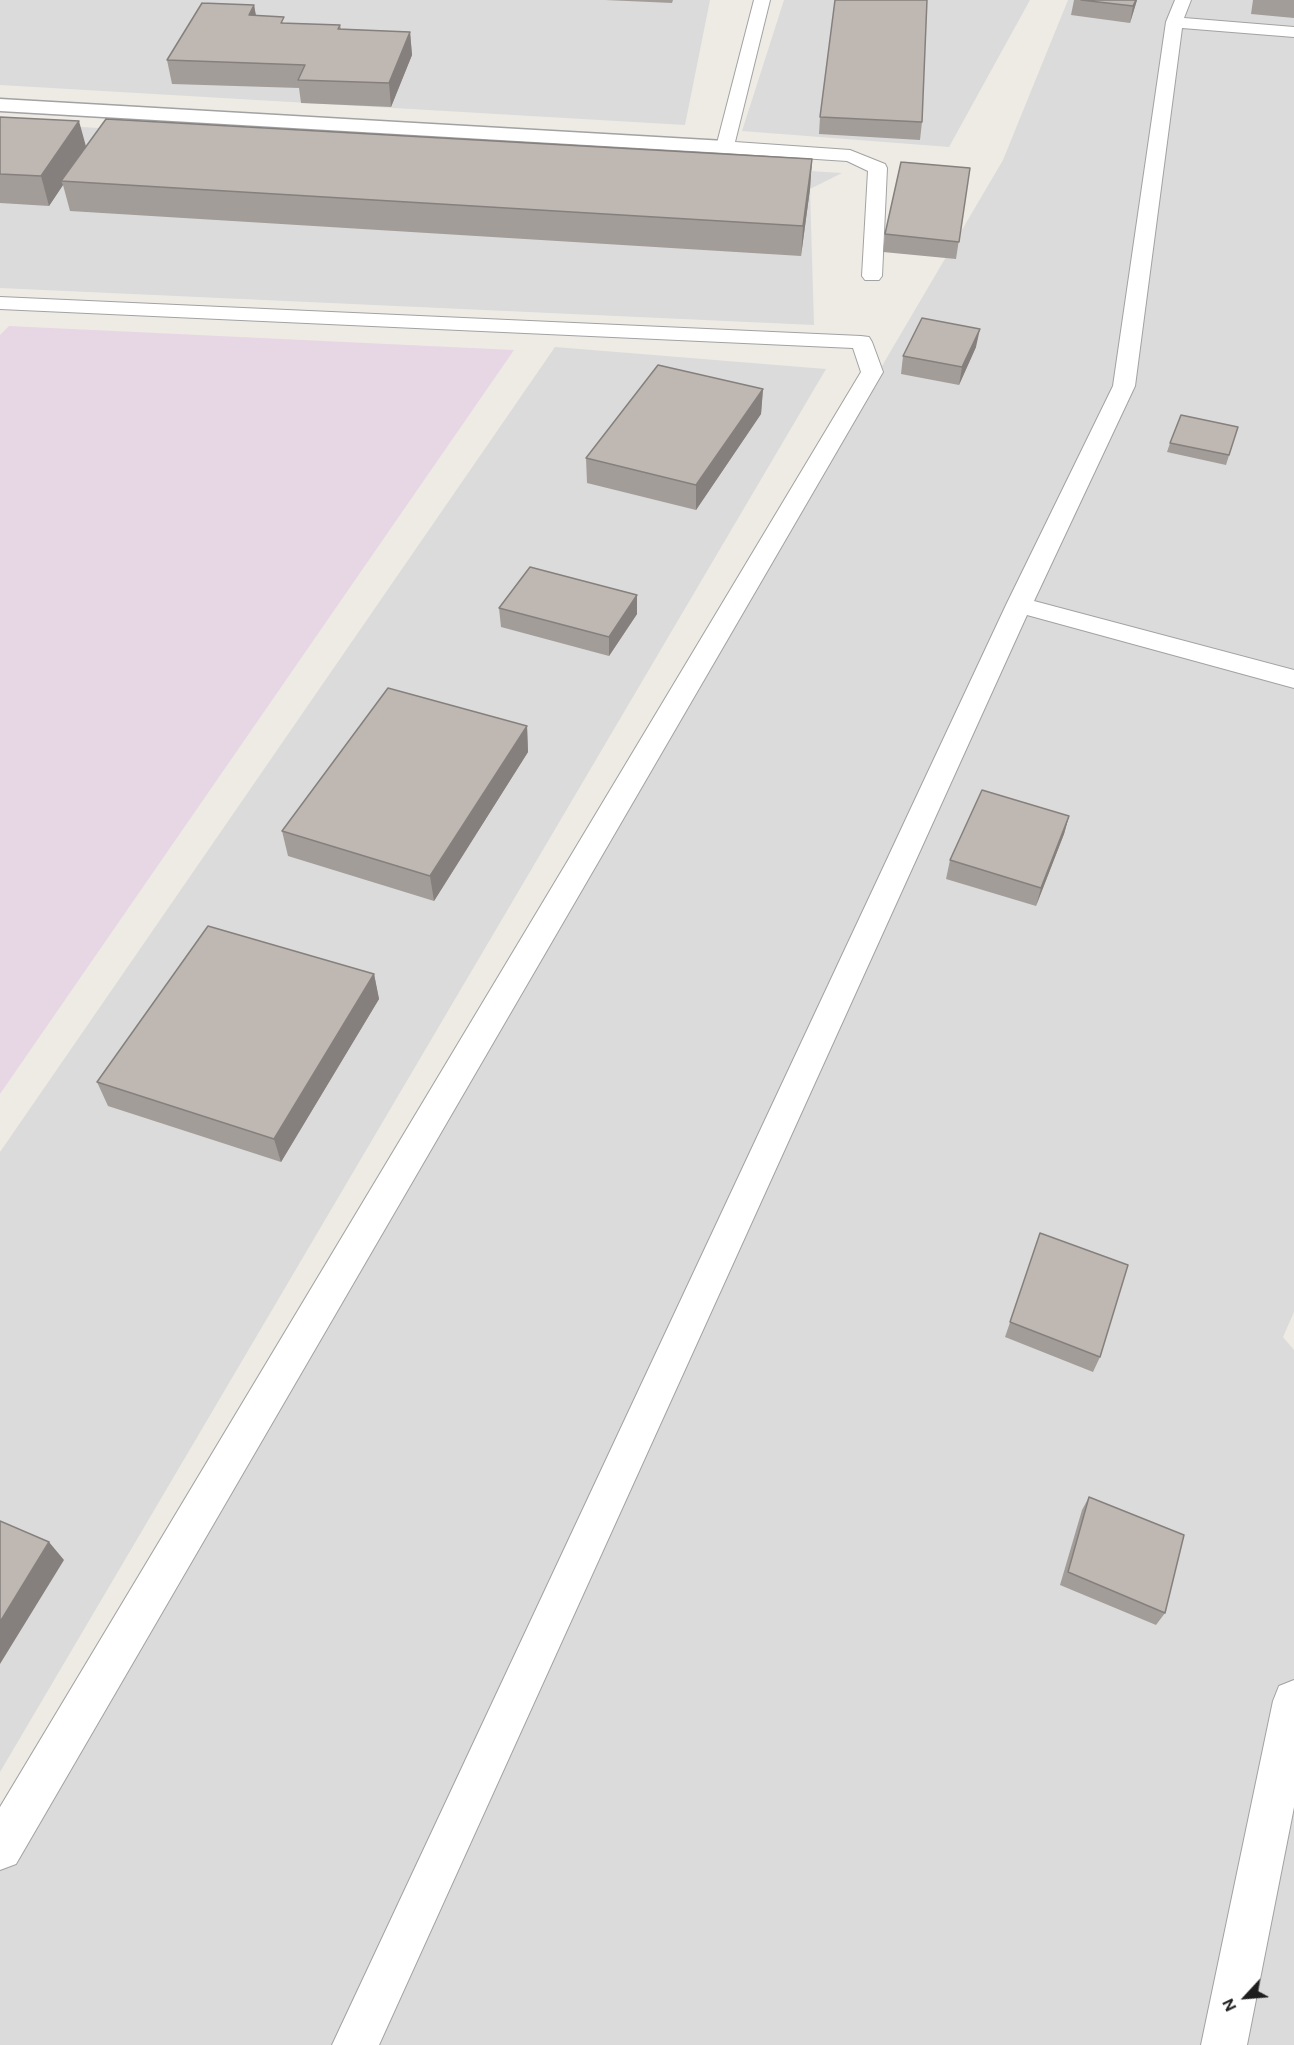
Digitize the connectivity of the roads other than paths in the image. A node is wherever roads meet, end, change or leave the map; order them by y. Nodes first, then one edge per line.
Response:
1 (762, 0) edge
2 (1178, 11) edge
3 (1294, 32) edge
4 (0, 105) edge
5 (724, 147) junction
6 (872, 276) dead end
7 (0, 303) edge
8 (1019, 605) junction
9 (1294, 679) edge
10 (1294, 1701) edge
11 (0, 1848) edge
12 (355, 2045) edge
13 (1224, 2045) edge

1 - 5 lane
2 - 3 lane
2 - 8 lane
4 - 5 street
5 - 6 lane
7 - 11 lane
8 - 9 lane
8 - 12 lane
10 - 13 lane

